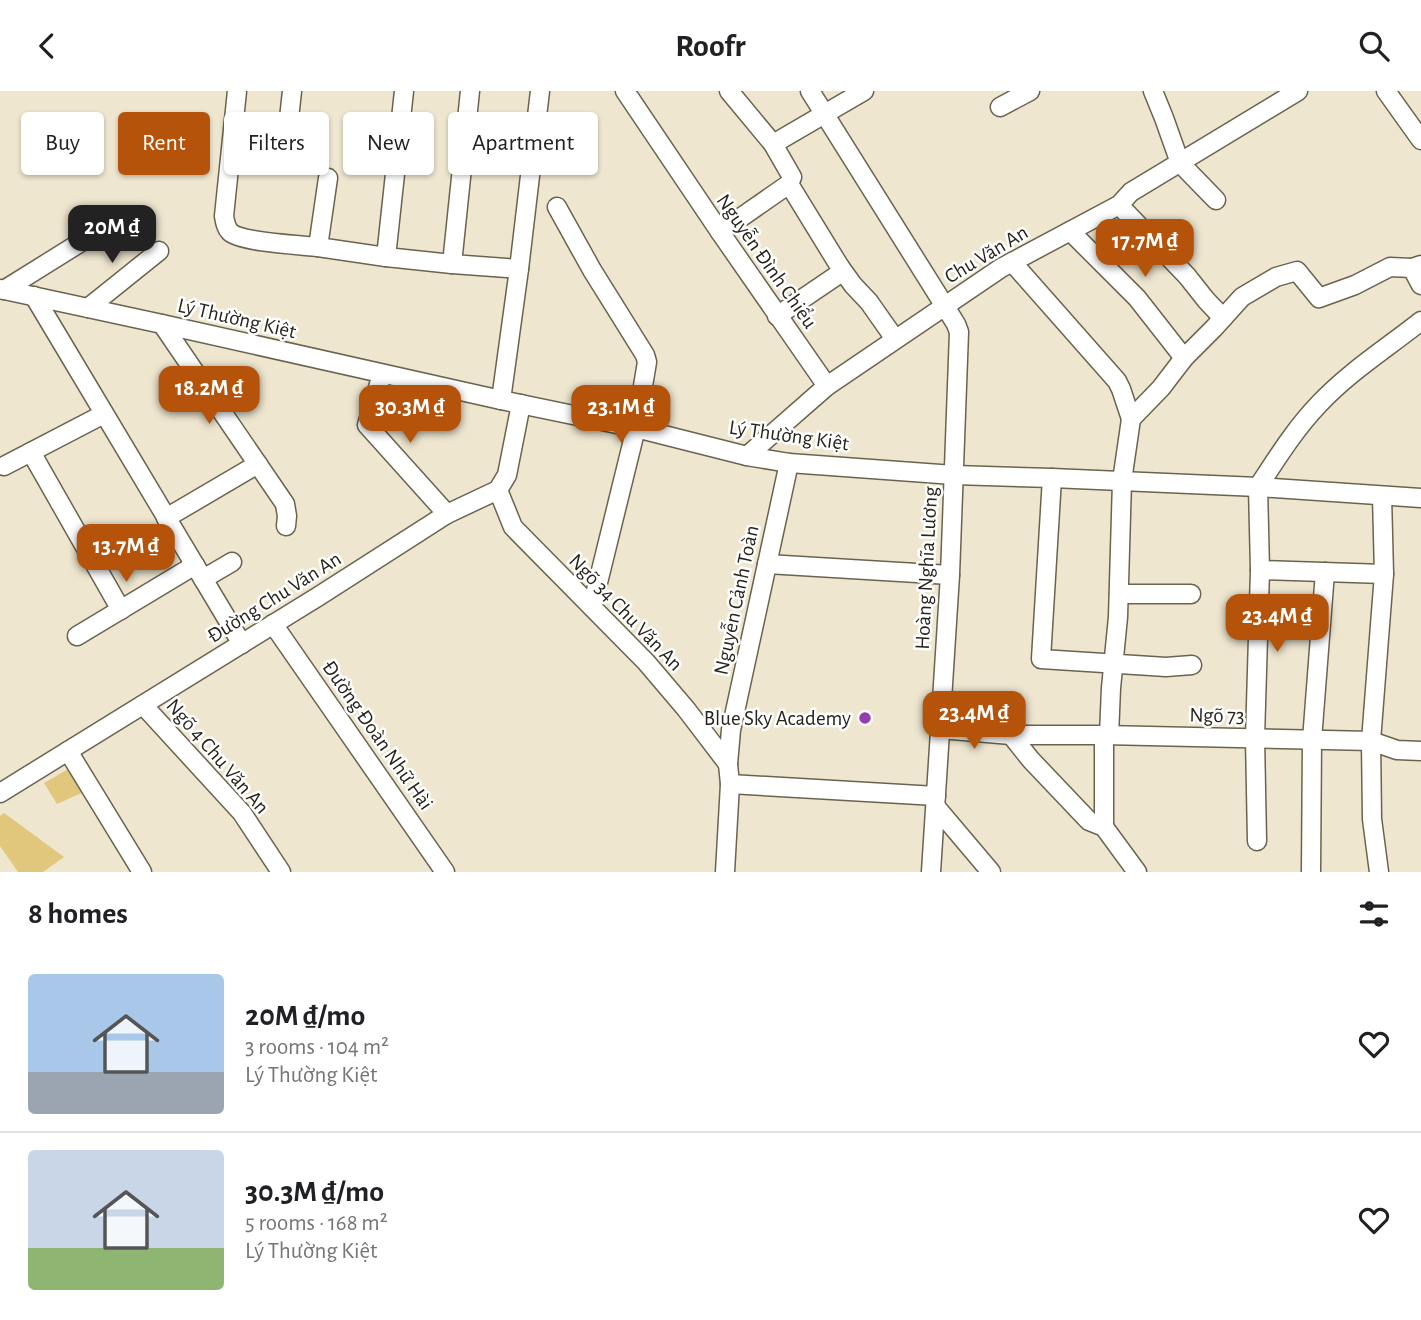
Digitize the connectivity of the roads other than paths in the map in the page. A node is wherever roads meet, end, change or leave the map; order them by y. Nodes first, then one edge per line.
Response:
1 (237, 91) edge
2 (292, 91) edge
3 (404, 91) edge
4 (470, 91) edge
5 (540, 91) edge
6 (625, 91) edge
7 (729, 91) edge
8 (810, 91) edge
9 (864, 91) edge
10 (1030, 91) edge
11 (1153, 91) edge
12 (1298, 91) edge
13 (1386, 91) edge
14 (1000, 107) dead end
15 (290, 112) edge
16 (824, 114) junction
17 (1421, 140) edge
18 (773, 144) junction
19 (1180, 163) junction
20 (328, 179) dead end
21 (789, 184) junction
22 (1216, 200) dead end
23 (1119, 205) junction
24 (557, 207) dead end
25 (102, 229) dead end
26 (1070, 231) junction
27 (720, 232) junction
28 (318, 247) junction
29 (159, 251) dead end
30 (386, 257) junction
31 (1012, 262) junction
32 (452, 264) junction
33 (1417, 266) edge
34 (840, 267) junction
35 (519, 269) junction
36 (1421, 285) edge
37 (2, 290) edge
38 (34, 296) junction
39 (945, 306) junction
40 (88, 308) junction
41 (778, 316) junction
42 (1223, 318) junction
43 (1421, 321) edge
44 (162, 324) junction
45 (895, 339) junction
46 (1184, 358) junction
47 (382, 373) junction
48 (827, 386) junction
49 (501, 400) junction
50 (521, 404) junction
51 (104, 414) junction
52 (1131, 419) junction
53 (636, 428) junction
54 (31, 452) junction
55 (747, 456) junction
56 (789, 463) junction
57 (258, 464) junction
58 (4, 466) dead end
59 (954, 475) junction
60 (1052, 478) junction
61 (1122, 481) junction
62 (1258, 487) junction
63 (498, 490) junction
64 (1382, 496) junction
65 (1421, 498) edge
66 (447, 514) junction
67 (166, 518) junction
68 (286, 526) dead end
69 (232, 562) dead end
70 (767, 565) junction
71 (1260, 570) junction
72 (199, 572) junction
73 (1325, 572) junction
74 (1384, 574) junction
75 (950, 575) junction
76 (1119, 594) junction
77 (1191, 594) dead end
78 (592, 607) junction
79 (121, 610) junction
80 (273, 624) junction
81 (77, 636) dead end
82 (242, 644) junction
83 (1114, 663) junction
84 (1192, 665) dead end
85 (143, 705) junction
86 (940, 729) junction
87 (1107, 735) junction
88 (1011, 736) junction
89 (1255, 738) junction
90 (1312, 740) junction
91 (1371, 741) junction
92 (68, 751) junction
93 (1421, 751) edge
94 (728, 764) junction
95 (730, 784) junction
96 (0, 793) edge
97 (936, 801) junction
98 (1104, 827) junction
99 (1257, 841) dead end
100 (1129, 869) edge
101 (142, 872) edge
102 (281, 872) edge
103 (445, 872) edge
104 (725, 872) edge
105 (931, 872) edge
106 (991, 872) edge
107 (1311, 872) edge
108 (1379, 872) edge

1 - 28 street
2 - 15 street
3 - 30 street
4 - 32 street
5 - 35 street
6 - 27 street, Nguyễn Đình Chiểu
7 - 18 street
8 - 16 street, Hoàng Nghĩa Lương
9 - 16 street
10 - 14 street
11 - 19 street
12 - 19 street, Chu Văn An
13 - 17 street
16 - 18 street
16 - 39 street, Hoàng Nghĩa Lương
18 - 21 street
19 - 22 street
19 - 23 street, Chu Văn An
20 - 28 street
21 - 27 street
21 - 34 street
23 - 26 street, Chu Văn An
23 - 42 street
24 - 53 street
25 - 37 street
26 - 31 street, Chu Văn An
26 - 46 street
27 - 41 street, Nguyễn Đình Chiểu
28 - 30 street
29 - 40 street
30 - 32 street
31 - 39 street, Chu Văn An
31 - 52 street
32 - 35 street
33 - 36 street
33 - 42 street
34 - 41 street
34 - 45 street
35 - 49 street
37 - 38 street, Lý Thường Kiệt
38 - 40 street, Lý Thường Kiệt
38 - 51 street
39 - 45 street, Chu Văn An
39 - 59 street, Hoàng Nghĩa Lương
40 - 44 street, Lý Thường Kiệt
41 - 48 street, Nguyễn Đình Chiểu
42 - 46 street
43 - 62 street
44 - 47 street, Lý Thường Kiệt
44 - 57 street
45 - 48 street, Chu Văn An
46 - 52 street
47 - 49 street, Lý Thường Kiệt
47 - 66 street
48 - 55 street, Chu Văn An
49 - 50 street, Lý Thường Kiệt
50 - 53 street, Lý Thường Kiệt
50 - 63 street
51 - 54 street
51 - 67 street
52 - 61 street
53 - 55 street, Lý Thường Kiệt
53 - 78 street
54 - 58 street
54 - 79 street
55 - 56 street, Lý Thường Kiệt
56 - 59 street, Lý Thường Kiệt
56 - 70 street, Nguyễn Cảnh Toàn
57 - 67 street
57 - 68 street
59 - 60 street, Lý Thường Kiệt
59 - 75 street, Hoàng Nghĩa Lương
60 - 61 street, Lý Thường Kiệt
60 - 83 street
61 - 62 street, Lý Thường Kiệt
61 - 76 street
62 - 64 street, Lý Thường Kiệt
62 - 71 street
63 - 66 street, Đường Chu Văn An
63 - 78 street, Ngõ 34 Chu Văn An
64 - 65 street, Lý Thường Kiệt
64 - 74 street
66 - 80 street, Đường Chu Văn An
67 - 72 street
69 - 72 street
70 - 75 street
70 - 94 street, Nguyễn Cảnh Toàn
71 - 73 street
71 - 89 street
72 - 79 street
72 - 82 street
73 - 74 street
73 - 90 street
74 - 91 street
75 - 86 street, Hoàng Nghĩa Lương
76 - 77 street
76 - 83 street
78 - 94 street, Ngõ 34 Chu Văn An
79 - 81 street
80 - 82 street, Đường Chu Văn An
80 - 103 street, Đường Đoàn Nhữ Hài
82 - 85 street, Đường Chu Văn An
83 - 84 street
83 - 87 street
85 - 92 street, Đường Chu Văn An
85 - 102 street, Ngõ 4 Chu Văn An
86 - 88 street, Ngõ 73
86 - 97 street, Hoàng Nghĩa Lương
87 - 88 street, Ngõ 73
87 - 89 street, Ngõ 73
87 - 98 street
88 - 98 street
89 - 90 street, Ngõ 73
89 - 99 street
90 - 91 street, Ngõ 73
90 - 107 street
91 - 93 street, Ngõ 73
91 - 108 street
92 - 96 street, Đường Chu Văn An
92 - 101 street
94 - 95 street, Nguyễn Cảnh Toàn
95 - 97 street
95 - 104 street, Nguyễn Cảnh Toàn
97 - 105 street, Hoàng Nghĩa Lương
97 - 106 street
98 - 100 street

